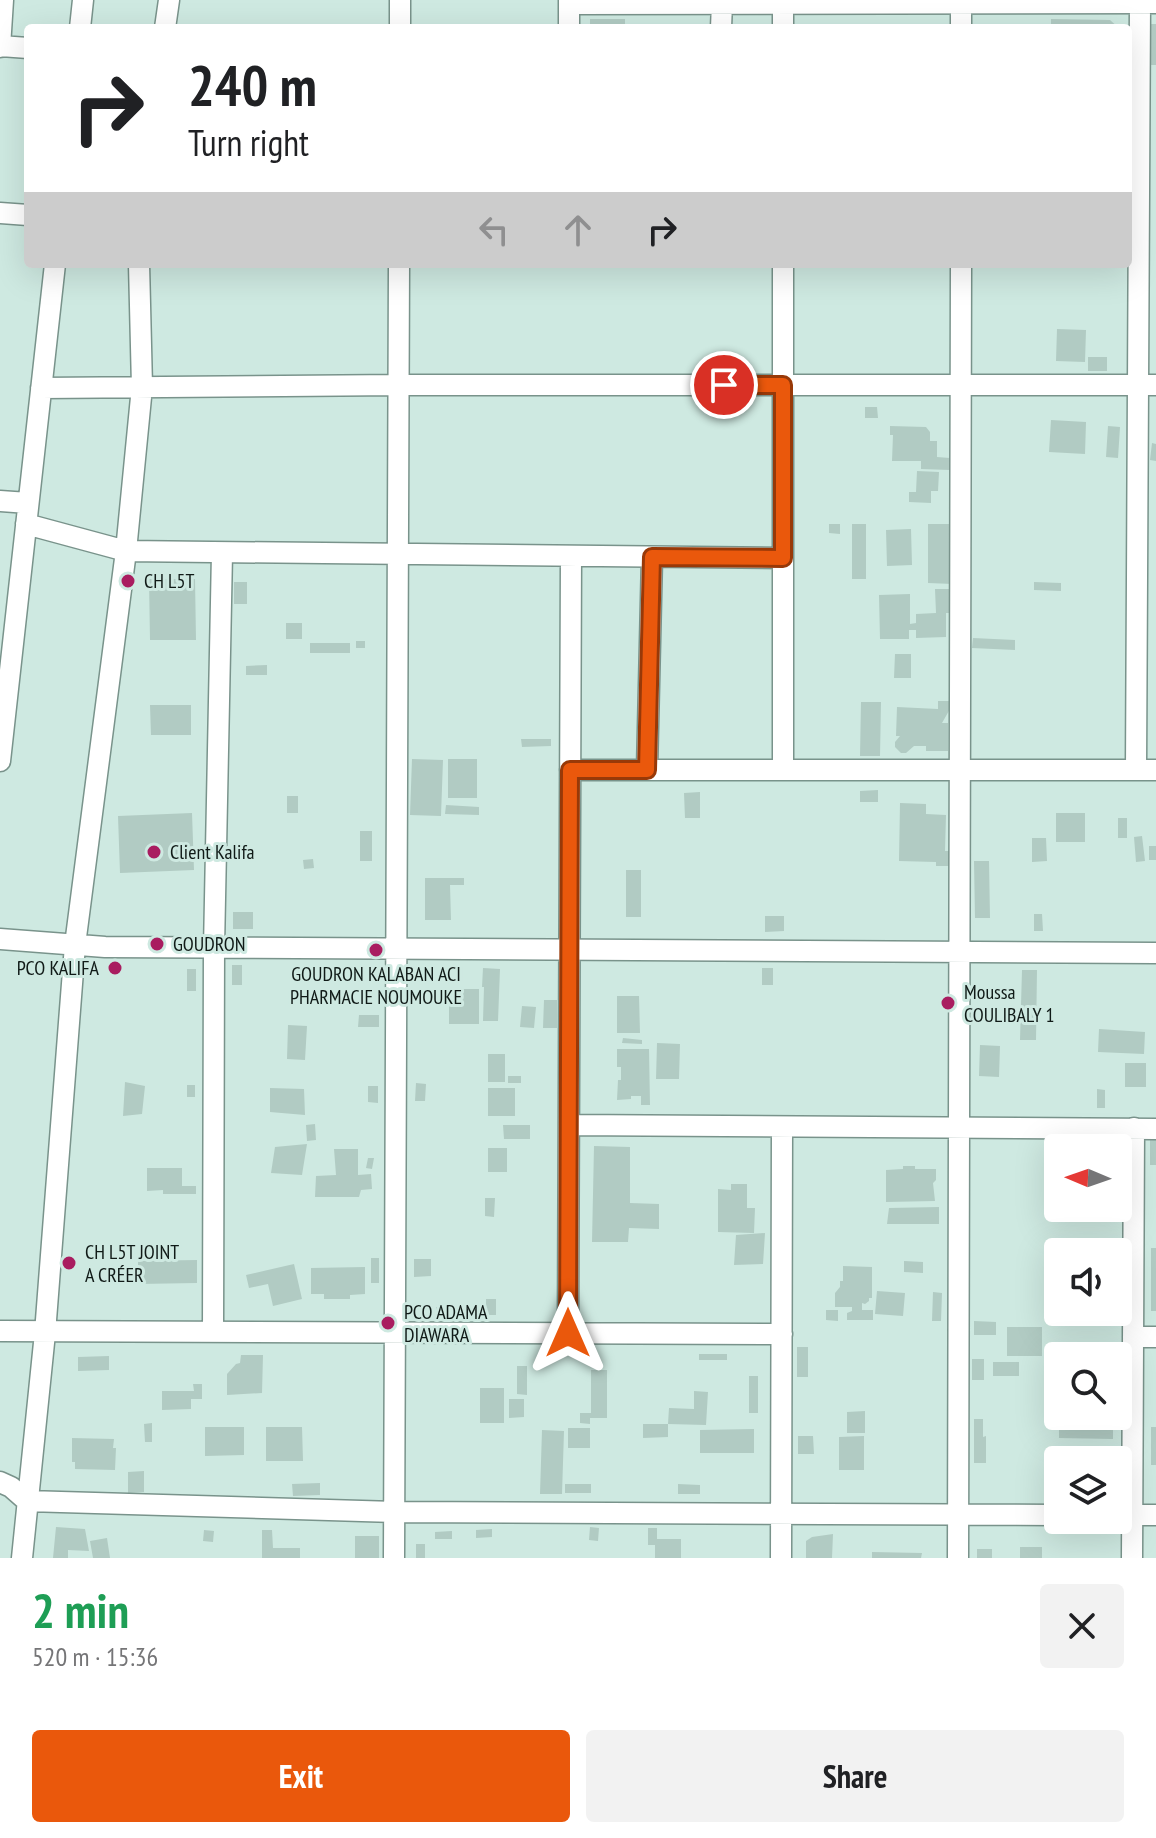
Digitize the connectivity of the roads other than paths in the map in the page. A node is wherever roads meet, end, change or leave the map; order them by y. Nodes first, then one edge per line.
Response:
1 (3, 0) edge
2 (83, 0) edge
3 (169, 0) edge
4 (400, 0) edge
5 (569, 2) edge
6 (961, 2) edge
7 (722, 3) junction
8 (783, 3) junction
9 (1148, 3) edge
10 (80, 24) edge
11 (166, 24) edge
12 (400, 24) edge
13 (569, 24) edge
14 (721, 24) edge
15 (783, 24) edge
16 (961, 24) edge
17 (0, 46) edge
18 (24, 48) edge
19 (0, 213) edge
20 (1148, 213) edge
21 (24, 215) edge
22 (55, 268) edge
23 (139, 268) edge
24 (399, 268) edge
25 (783, 268) edge
26 (961, 268) edge
27 (399, 385) junction
28 (783, 385) junction
29 (961, 385) junction
30 (1147, 385) edge
31 (142, 387) junction
32 (41, 388) junction
33 (0, 501) edge
34 (27, 513) junction
35 (126, 551) junction
36 (222, 553) junction
37 (398, 555) junction
38 (571, 556) junction
39 (652, 557) junction
40 (783, 558) junction
41 (1147, 563) edge
42 (0, 761) edge
43 (570, 770) junction
44 (647, 770) junction
45 (783, 770) junction
46 (960, 770) junction
47 (1146, 770) edge
48 (0, 939) edge
49 (75, 945) junction
50 (214, 948) junction
51 (397, 949) junction
52 (570, 950) junction
53 (959, 952) junction
54 (1156, 953) edge
55 (569, 1125) junction
56 (782, 1127) junction
57 (959, 1127) junction
58 (1134, 1128) junction
59 (1156, 1129) edge
60 (0, 1331) edge
61 (213, 1331) junction
62 (395, 1332) junction
63 (45, 1333) junction
64 (568, 1333) junction
65 (782, 1334) junction
66 (1133, 1337) junction
67 (1156, 1337) edge
68 (1128, 1446) edge
69 (0, 1482) edge
70 (27, 1501) junction
71 (395, 1512) junction
72 (781, 1514) junction
73 (958, 1515) junction
74 (1044, 1515) edge
75 (1132, 1515) edge
76 (1156, 1515) edge
77 (1128, 1534) edge
78 (22, 1558) edge
79 (394, 1558) edge
80 (781, 1558) edge
81 (958, 1558) edge
82 (1132, 1558) edge

1 - 17 street
2 - 10 street
3 - 11 street
4 - 12 street
5 - 7 street
5 - 13 street
6 - 8 street
6 - 9 street
6 - 16 street
7 - 8 street
7 - 14 street
8 - 15 street
9 - 20 street
17 - 18 street
19 - 21 street
20 - 30 street
22 - 32 street
23 - 31 street
24 - 27 street
25 - 28 street
26 - 29 street
27 - 28 street
27 - 31 street
27 - 37 street
28 - 29 street
28 - 40 street
29 - 30 street
29 - 46 street
30 - 41 street
31 - 32 street
31 - 35 street
32 - 34 street
33 - 34 street
34 - 35 street
34 - 42 street
35 - 36 street
35 - 49 street
36 - 37 street
36 - 50 street
37 - 38 street
37 - 51 street
38 - 39 street
38 - 43 street
39 - 40 street
39 - 44 street
40 - 45 street
41 - 47 street
43 - 44 street
43 - 52 street
44 - 45 street
45 - 46 street
46 - 47 street
46 - 53 street
48 - 49 street
49 - 50 street
49 - 63 street
50 - 51 street
50 - 61 street
51 - 52 street
51 - 62 street
52 - 53 street
52 - 55 street
53 - 54 street
53 - 57 street
55 - 56 street
55 - 64 street
56 - 57 street
56 - 65 street
57 - 58 street
57 - 73 street
58 - 59 street
58 - 66 street
60 - 63 street
61 - 62 street
61 - 63 street
62 - 64 street
62 - 71 street
63 - 70 street
64 - 65 street
65 - 72 street
66 - 67 street
66 - 68 street
69 - 70 street
70 - 71 street
70 - 78 street
71 - 72 street
71 - 79 street
72 - 73 street
72 - 80 street
73 - 74 street
73 - 81 street
75 - 76 street
77 - 82 street

